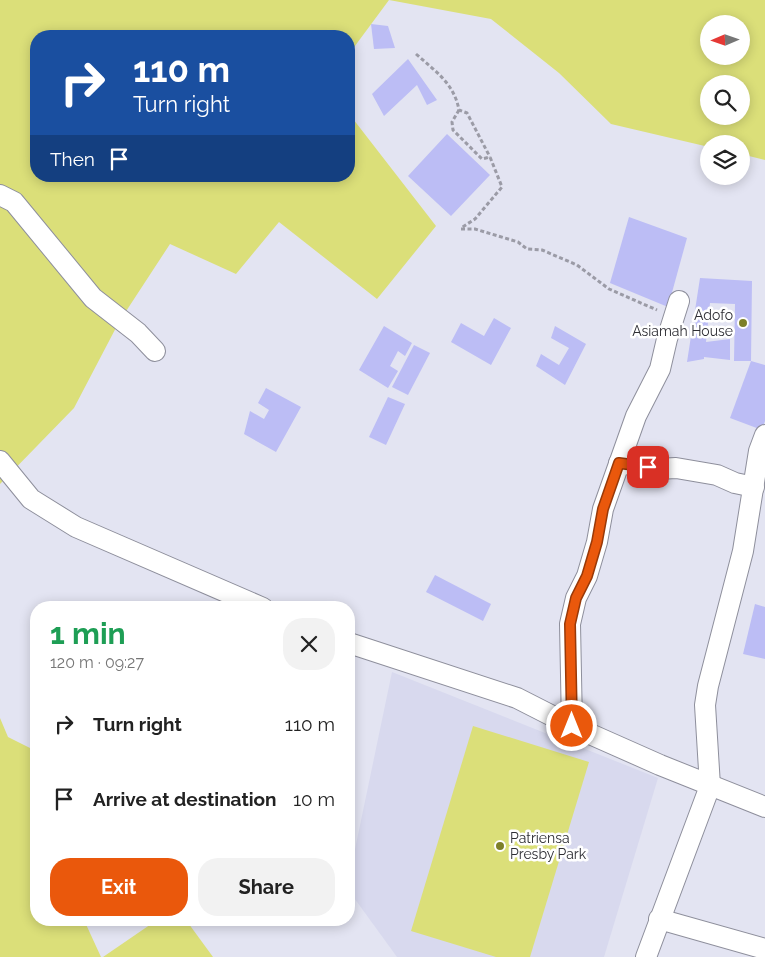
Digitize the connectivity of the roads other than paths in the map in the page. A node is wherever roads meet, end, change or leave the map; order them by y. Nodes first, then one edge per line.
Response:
1 (0, 195) edge
2 (676, 309) road end
3 (154, 351) dead end
4 (765, 434) edge
5 (0, 461) edge
6 (619, 463) junction
7 (754, 487) junction
8 (247, 601) edge
9 (355, 645) edge
10 (572, 726) junction
11 (710, 786) junction
12 (765, 807) edge
13 (659, 919) junction
14 (765, 949) edge
15 (646, 957) edge

1 - 3 street
2 - 6 street
4 - 7 street
5 - 8 street
6 - 7 street
6 - 10 street
7 - 11 street
9 - 10 street
10 - 11 street
11 - 12 street
11 - 13 street
13 - 14 street
13 - 15 street

